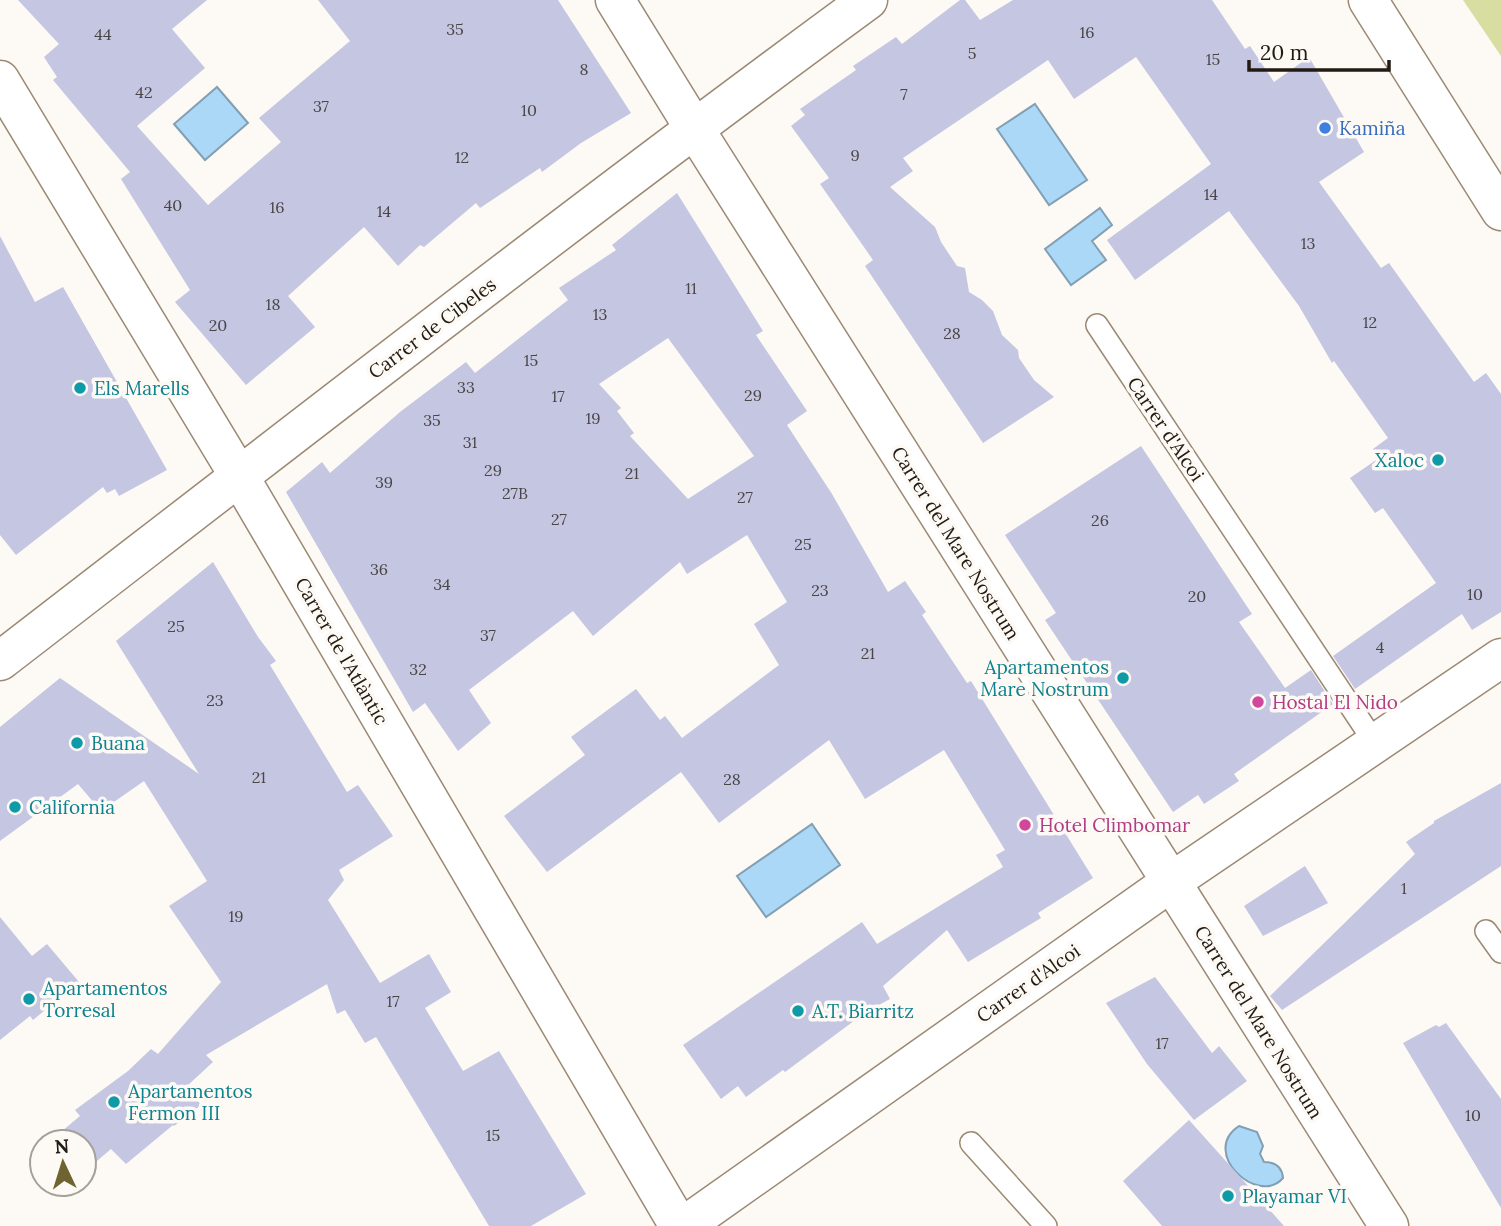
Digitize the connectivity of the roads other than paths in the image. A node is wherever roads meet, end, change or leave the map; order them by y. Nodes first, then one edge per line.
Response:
1 (615, 0) edge
2 (868, 0) edge
3 (1368, 0) edge
4 (0, 79) edge
5 (694, 128) junction
6 (1501, 211) edge
7 (1097, 325) dead end
8 (239, 476) junction
9 (1501, 658) edge
10 (0, 662) edge
11 (1375, 743) junction
12 (1171, 882) junction
13 (1486, 931) dead end
14 (1501, 952) edge
15 (971, 1143) dead end
16 (681, 1226) edge
17 (1046, 1226) edge
18 (1389, 1226) edge

1 - 5 street, Carrer del Mare Nostrum
2 - 5 street, Carrer de Cibeles
3 - 6 street
4 - 8 street, Carrer de l'Atlàntic
5 - 8 street, Carrer de Cibeles
5 - 12 street, Carrer del Mare Nostrum
7 - 11 lane, Carrer d'Alcoi
8 - 10 street, Carrer de Cibeles
8 - 16 street, Carrer de l'Atlàntic
9 - 11 street, Carrer d'Alcoi
11 - 12 street, Carrer d'Alcoi
12 - 16 street, Carrer d'Alcoi
12 - 18 street, Carrer del Mare Nostrum
13 - 14 lane
15 - 17 lane

